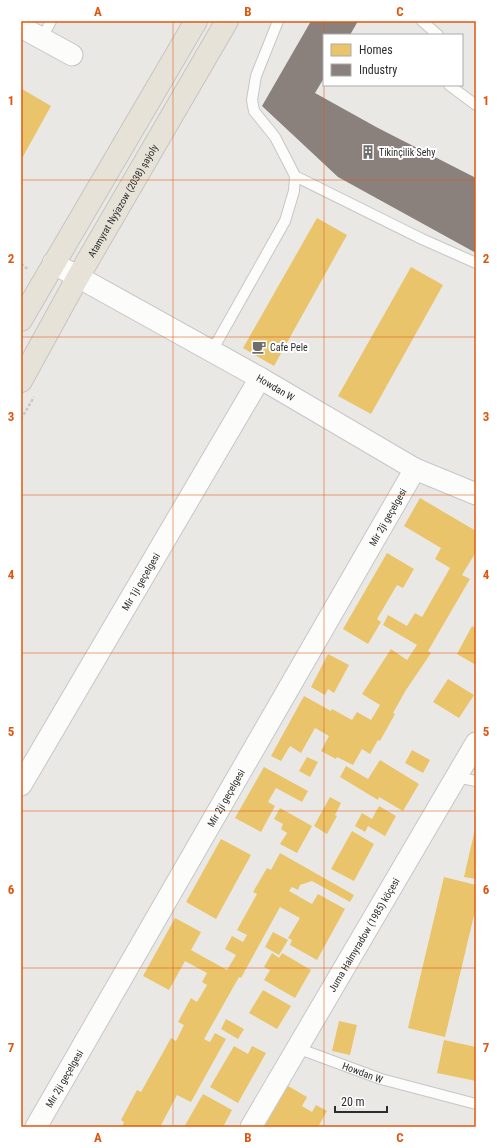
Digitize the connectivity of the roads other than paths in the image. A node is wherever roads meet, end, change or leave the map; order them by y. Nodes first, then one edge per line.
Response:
1 (196, 21) edge
2 (227, 21) edge
3 (278, 21) edge
4 (422, 21) edge
5 (21, 27) edge
6 (47, 29) edge
7 (437, 34) edge
8 (72, 55) dead end
9 (450, 86) edge
10 (476, 105) edge
11 (295, 176) junction
12 (53, 263) junction
13 (476, 263) edge
14 (78, 277) junction
15 (21, 320) edge
16 (212, 351) junction
17 (260, 378) junction
18 (21, 381) edge
19 (415, 469) junction
20 (476, 494) edge
21 (476, 743) edge
22 (456, 777) junction
23 (476, 781) edge
24 (21, 785) edge
25 (297, 1048) junction
26 (476, 1104) edge
27 (36, 1127) edge
28 (251, 1127) edge

1 - 12 main road
2 - 14 main road, Atamyrat Nyýazow (2038) şaýoly
3 - 11 lane
4 - 7 lane
5 - 6 street
6 - 8 street
9 - 10 lane
11 - 13 lane
11 - 16 lane
12 - 14 street, Howdan W
12 - 15 main road
14 - 16 street, Howdan W
14 - 18 main road, Atamyrat Nyýazow (2038) şaýoly
16 - 17 street, Howdan W
17 - 19 street, Howdan W
17 - 24 street, Mir 1ji geçelgesi
19 - 20 street, Howdan W
19 - 27 street, Mir 2ji geçelgesi
21 - 22 street, Juma Halmyradow (1985) köçesi
22 - 23 lane
22 - 25 street, Juma Halmyradow (1985) köçesi
25 - 26 lane, Howdan W
25 - 28 street, Juma Halmyradow (1985) köçesi

